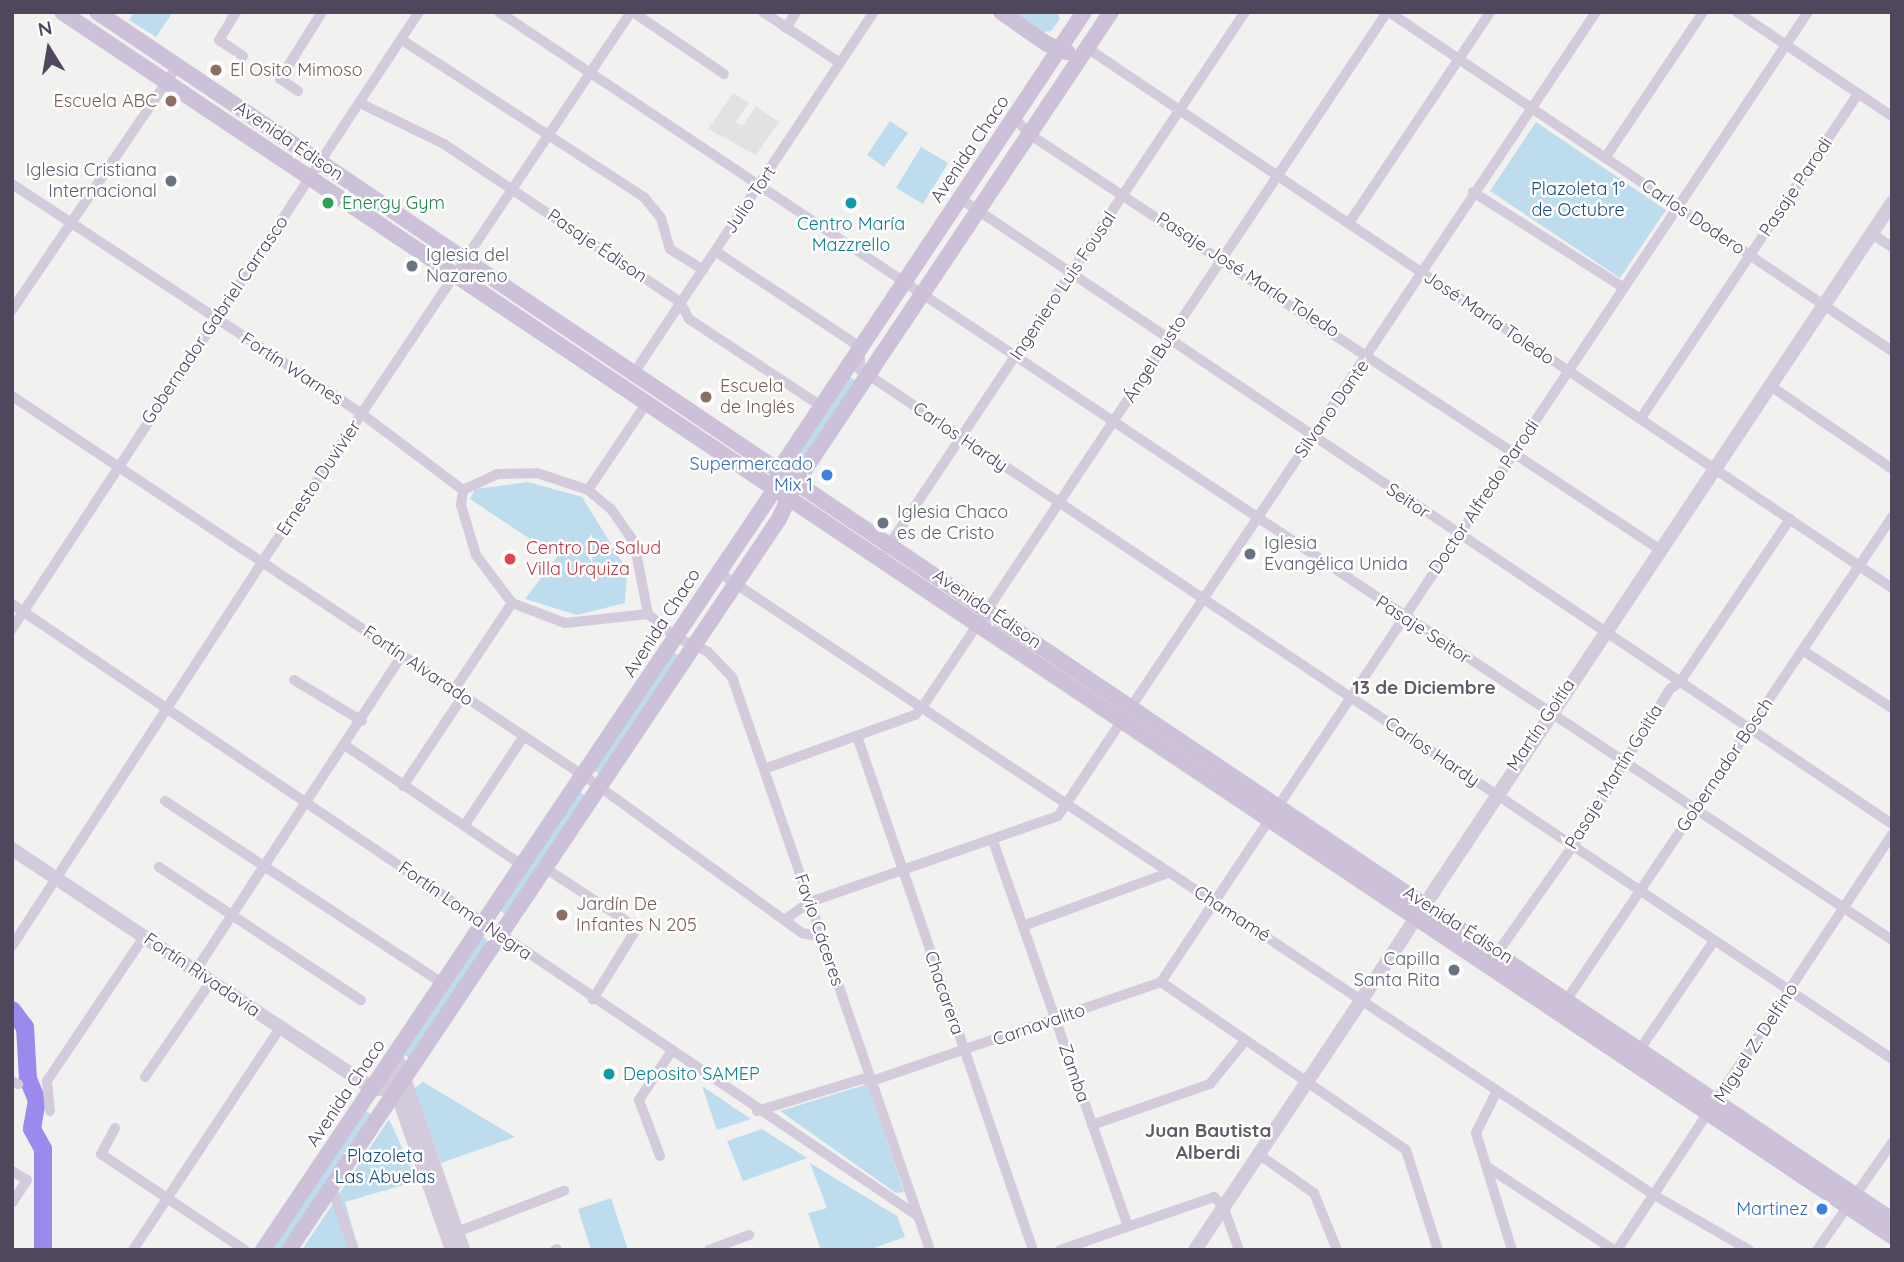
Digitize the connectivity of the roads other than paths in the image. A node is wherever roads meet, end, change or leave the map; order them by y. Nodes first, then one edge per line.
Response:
1 (62, 12) edge
2 (97, 12) edge
3 (236, 12) edge
4 (322, 12) edge
5 (419, 12) edge
6 (499, 12) edge
7 (632, 12) edge
8 (763, 12) edge
9 (796, 12) edge
10 (874, 12) edge
11 (1001, 12) edge
12 (1111, 12) edge
13 (1245, 12) edge
14 (1388, 12) edge
15 (1490, 12) edge
16 (1596, 12) edge
17 (1703, 12) edge
18 (1737, 12) edge
19 (1808, 12) edge
20 (1076, 15) edge
21 (786, 27) junction
22 (402, 40) junction
23 (1786, 45) junction
24 (1087, 48) junction
25 (1059, 52) junction
26 (243, 56) dead end
27 (1458, 60) junction
28 (840, 63) junction
29 (177, 66) junction
30 (588, 72) junction
31 (724, 74) dead end
32 (165, 82) junction
33 (298, 91) dead end
34 (1858, 94) junction
35 (360, 103) junction
36 (1530, 108) junction
37 (1180, 111) junction
38 (1892, 116) edge
39 (1014, 117) junction
40 (1029, 134) junction
41 (546, 136) junction
42 (1605, 158) junction
43 (321, 162) junction
44 (1278, 177) junction
45 (310, 178) junction
46 (12, 184) edge
47 (760, 186) junction
48 (512, 189) junction
49 (1473, 192) junction
50 (1123, 197) junction
51 (961, 199) junction
52 (1892, 203) edge
53 (1678, 207) junction
54 (977, 210) junction
55 (71, 223) junction
56 (1349, 223) junction
57 (1871, 233) junction
58 (1892, 247) edge
59 (715, 251) junction
60 (1750, 256) junction
61 (1222, 257) junction
62 (466, 258) junction
63 (703, 270) junction
64 (1070, 273) junction
65 (1422, 273) junction
66 (454, 276) junction
67 (903, 281) junction
68 (1624, 288) junction
69 (921, 293) junction
70 (680, 302) junction
71 (1823, 305) junction
72 (12, 310) edge
73 (215, 319) junction
74 (1167, 339) junction
75 (860, 347) junction
76 (1892, 351) edge
77 (1369, 355) junction
78 (1013, 359) junction
79 (1567, 371) junction
80 (867, 374) junction
81 (629, 380) junction
82 (1769, 385) junction
83 (12, 396) edge
84 (646, 404) junction
85 (821, 406) junction
86 (362, 414) junction
87 (1641, 418) junction
88 (1113, 424) junction
89 (961, 437) junction
90 (1312, 437) junction
91 (1513, 453) junction
92 (118, 465) junction
93 (1714, 468) junction
94 (1892, 469) edge
95 (779, 470) junction
96 (463, 490) junction
97 (588, 490) junction
98 (786, 490) junction
99 (1057, 503) junction
100 (1892, 517) edge
101 (1257, 519) junction
102 (1790, 519) junction
103 (1459, 534) junction
104 (1659, 549) junction
105 (883, 553) junction
106 (262, 562) junction
107 (1859, 565) junction
108 (718, 572) junction
109 (735, 582) junction
110 (1892, 587) edge
111 (1202, 601) junction
112 (512, 603) junction
113 (12, 604) edge
114 (984, 610) junction
115 (24, 612) junction
116 (648, 614) junction
117 (1403, 617) junction
118 (976, 625) junction
119 (12, 629) edge
120 (1603, 633) junction
121 (675, 637) junction
122 (693, 645) junction
123 (1802, 650) junction
124 (402, 655) junction
125 (294, 680) dead end
126 (1680, 682) junction
127 (459, 693) junction
128 (1350, 697) junction
129 (923, 706) junction
130 (168, 707) junction
131 (1892, 708) edge
132 (1550, 712) junction
133 (1127, 716) junction
134 (362, 721) junction
135 (1748, 730) junction
136 (524, 736) junction
137 (857, 737) junction
138 (346, 746) junction
139 (1623, 759) junction
140 (764, 769) junction
141 (583, 776) junction
142 (404, 786) junction
143 (598, 786) junction
144 (1494, 794) junction
145 (165, 801) dead end
146 (307, 803) junction
147 (1066, 803) junction
148 (1695, 809) junction
149 (1271, 813) junction
150 (1892, 824) edge
151 (464, 826) junction
152 (1892, 835) edge
153 (993, 841) junction
154 (1572, 847) junction
155 (12, 849) edge
156 (523, 866) junction
157 (159, 867) dead end
158 (265, 867) junction
159 (545, 868) junction
160 (902, 871) junction
161 (1168, 873) junction
162 (57, 878) junction
163 (1639, 892) junction
164 (1213, 901) junction
165 (810, 902) junction
166 (1421, 904) junction
167 (1843, 907) junction
168 (233, 915) junction
169 (1413, 919) junction
170 (784, 920) junction
171 (483, 923) junction
172 (1023, 926) junction
173 (145, 935) junction
174 (499, 936) junction
175 (822, 937) junction
176 (1892, 940) edge
177 (1713, 942) junction
178 (12, 947) edge
179 (1492, 961) junction
180 (196, 970) junction
181 (212, 980) junction
182 (1161, 982) junction
183 (442, 983) junction
184 (1790, 992) junction
185 (593, 999) junction
186 (1362, 999) junction
187 (1567, 999) junction
188 (361, 1000) dead end
189 (1558, 1014) junction
190 (1055, 1020) junction
191 (280, 1028) junction
192 (1244, 1042) junction
193 (1640, 1049) junction
194 (964, 1051) junction
195 (671, 1052) junction
196 (1892, 1059) edge
197 (392, 1061) junction
198 (1631, 1063) junction
199 (145, 1077) dead end
200 (872, 1082) junction
201 (400, 1083) junction
202 (1305, 1083) junction
203 (373, 1089) junction
204 (1497, 1091) junction
205 (1712, 1109) junction
206 (50, 1111) dead end
207 (757, 1111) junction
208 (1092, 1125) junction
209 (115, 1128) dead end
210 (1892, 1143) edge
211 (1258, 1154) junction
212 (660, 1156) dead end
213 (1486, 1166) junction
214 (12, 1171) edge
215 (331, 1186) junction
216 (565, 1191) dead end
217 (166, 1194) junction
218 (1654, 1195) junction
219 (12, 1202) edge
220 (1852, 1202) junction
221 (1223, 1206) junction
222 (918, 1216) junction
223 (1892, 1220) edge
224 (1128, 1226) junction
225 (457, 1231) junction
226 (749, 1235) dead end
227 (1892, 1236) edge
228 (133, 1250) edge
229 (245, 1250) edge
230 (263, 1250) edge
231 (289, 1250) edge
232 (354, 1250) edge
233 (452, 1250) edge
234 (463, 1250) edge
235 (709, 1250) edge
236 (930, 1250) edge
237 (1034, 1250) edge
238 (1060, 1250) edge
239 (1195, 1250) edge
240 (1239, 1250) edge
241 (1337, 1250) edge
242 (1438, 1250) edge
243 (1512, 1250) edge
244 (1616, 1250) edge
245 (1749, 1250) edge
246 (1817, 1250) edge

1 - 32 main road, Avenida Édison
2 - 29 main road, Avenida Édison
3 - 26 street
4 - 33 street
5 - 22 street, Gobernador Gabriel Carrasco
6 - 30 street
7 - 30 street, Ernesto Duvivier
7 - 31 street
8 - 21 street
9 - 21 street
10 - 28 street, Julio Tort
11 - 25 main road
12 - 24 main road, Avenida Chaco
13 - 37 street, Ingeniero Luis Fousal
14 - 27 street, Carlos Dodero
14 - 44 street, Ángel Busto
15 - 27 street
16 - 36 street, Silvano Dante
17 - 42 street
18 - 23 street
19 - 23 street, Doctor Alfredo Parodi
20 - 24 main road
20 - 25 main road, Avenida Chaco
21 - 28 street
22 - 35 street, Gobernador Gabriel Carrasco
22 - 41 street
23 - 34 street
23 - 53 street, Doctor Alfredo Parodi
24 - 25 main road
24 - 37 street, José María Toledo
24 - 40 main road, Avenida Chaco
25 - 39 main road, Avenida Chaco
27 - 36 street, Carlos Dodero
27 - 56 street
28 - 47 street, Julio Tort
29 - 32 street
29 - 43 main road, Avenida Édison
30 - 41 street, Ernesto Duvivier
30 - 47 street
32 - 45 main road, Avenida Édison
32 - 55 street
34 - 38 street
34 - 60 street, Pasaje Parodi
35 - 43 street, Gobernador Gabriel Carrasco
35 - 48 street, Pasaje Édison
36 - 42 street, Carlos Dodero
36 - 49 street, Silvano Dante
37 - 44 street, José María Toledo
37 - 50 street, Ingeniero Luis Fousal
39 - 40 street, Pasaje José María Toledo
39 - 51 main road, Avenida Chaco
40 - 50 street, Pasaje José María Toledo
40 - 54 main road, Avenida Chaco
41 - 48 street, Ernesto Duvivier
41 - 63 street
42 - 53 street, Carlos Dodero
43 - 45 street, Gobernador Gabriel Carrasco
43 - 62 main road, Avenida Édison
44 - 56 street, José María Toledo
44 - 61 street, Ángel Busto
45 - 66 main road, Avenida Édison
45 - 73 street, Gobernador Gabriel Carrasco
46 - 55 street, Fortín Warnes
47 - 59 street, Julio Tort
47 - 67 street
48 - 62 street, Ernesto Duvivier
48 - 70 street, Pasaje Édison
49 - 65 street, Silvano Dante
49 - 68 street
50 - 61 street, Pasaje José María Toledo
50 - 64 street, Ingeniero Luis Fousal
51 - 54 street, Seitor
51 - 67 main road, Avenida Chaco
52 - 57 street, Martín Goitía
53 - 60 street, Carlos Dodero
53 - 68 street, Doctor Alfredo Parodi
54 - 64 street, Seitor
54 - 69 main road, Avenida Chaco
55 - 72 street
55 - 73 street, Fortín Warnes
56 - 65 street, José María Toledo
57 - 58 street
57 - 71 street, Martín Goitía
59 - 63 street, Julio Tort
59 - 75 street
60 - 71 street, Carlos Dodero
60 - 87 street, Pasaje Parodi
61 - 74 street, Ángel Busto
61 - 77 street, Pasaje José María Toledo
62 - 66 street, Ernesto Duvivier
62 - 81 main road, Avenida Édison
63 - 70 street, Julio Tort
64 - 74 street, Seitor
64 - 78 street, Ingeniero Luis Fousal
65 - 77 street, Silvano Dante
65 - 79 street, José María Toledo
66 - 81 main road, Avenida Édison
66 - 86 street, Ernesto Duvivier
67 - 69 street
67 - 75 main road, Avenida Chaco
68 - 79 street, Doctor Alfredo Parodi
69 - 78 street, Pasaje Seitor
69 - 80 main road, Avenida Chaco
70 - 81 street, Julio Tort
70 - 85 street, Pasaje Édison
71 - 76 street, Carlos Dodero
71 - 82 street, Martín Goitía
73 - 86 street, Fortín Warnes
73 - 92 street, Gobernador Gabriel Carrasco
74 - 88 street, Ángel Busto
74 - 90 street, Seitor
75 - 80 street
75 - 85 main road, Avenida Chaco
77 - 90 street, Silvano Dante
77 - 91 street, Pasaje José María Toledo
78 - 88 street, Pasaje Seitor
78 - 89 street, Ingeniero Luis Fousal
79 - 87 street, José María Toledo
79 - 91 street, Doctor Alfredo Parodi
80 - 89 street, Carlos Hardy
80 - 98 main road, Avenida Chaco
81 - 84 main road, Avenida Édison
81 - 95 main road, Avenida Édison
82 - 93 street, Martín Goitía
82 - 94 street
83 - 92 street, Fortín Alvarado
84 - 97 street
84 - 98 main road, Avenida Édison
85 - 95 main road, Avenida Chaco
86 - 96 street, Fortín Warnes
86 - 106 street, Ernesto Duvivier
87 - 93 street, José María Toledo
88 - 99 street, Ángel Busto
88 - 101 street, Pasaje Seitor
89 - 99 street, Carlos Hardy
89 - 105 street, Ingeniero Luis Fousal
90 - 101 street, Silvano Dante
90 - 103 street, Seitor
91 - 103 street, Doctor Alfredo Parodi
91 - 104 street, Pasaje José María Toledo
92 - 106 street, Fortín Alvarado
92 - 115 street, Gobernador Gabriel Carrasco
93 - 102 street, José María Toledo
93 - 104 street, Martín Goitía
95 - 98 main road, Avenida Édison
96 - 97 street
96 - 112 street
97 - 116 street
98 - 105 main road, Avenida Édison
98 - 108 main road, Avenida Chaco
98 - 109 main road, Avenida Chaco
99 - 111 street, Carlos Hardy
99 - 114 street, Ángel Busto
100 - 107 street, Gobernador Bosch
101 - 111 street, Silvano Dante
101 - 117 street, Pasaje Seitor
102 - 107 street, José María Toledo
102 - 126 street, Pasaje Martín Goitía
103 - 117 street, Doctor Alfredo Parodi
103 - 120 street, Seitor
104 - 120 street, Martín Goitía
105 - 114 main road, Avenida Édison
105 - 118 main road, Avenida Édison
106 - 124 street, Fortín Alvarado
106 - 130 street, Ernesto Duvivier
107 - 110 street, José María Toledo
107 - 123 street, Gobernador Bosch
108 - 109 street, Chamamé
108 - 121 main road, Avenida Chaco
109 - 122 main road, Avenida Chaco
109 - 129 street, Chamamé
111 - 128 street, Carlos Hardy
111 - 133 street, Silvano Dante
112 - 116 street
112 - 127 street
113 - 115 street, Fortín Loma Negra
114 - 118 street, Ángel Busto
114 - 133 main road, Avenida Édison
115 - 119 street, Gobernador Gabriel Carrasco
115 - 130 street, Fortín Loma Negra
116 - 121 street
117 - 128 street, Doctor Alfredo Parodi
117 - 132 street, Pasaje Seitor
118 - 129 street, Ángel Busto
118 - 133 main road, Avenida Édison
120 - 126 street, Seitor
120 - 132 street, Martín Goitía
121 - 122 street, Favio Cáceres
121 - 141 main road, Avenida Chaco
122 - 140 street, Favio Cáceres
122 - 143 main road, Avenida Chaco
123 - 131 street
123 - 135 street, Gobernador Bosch
124 - 127 street, Fortín Alvarado
124 - 134 street
125 - 134 street
126 - 135 street, Seitor
126 - 139 street, Pasaje Martín Goitía
127 - 136 street, Fortín Alvarado
127 - 142 street
128 - 144 street, Carlos Hardy
128 - 149 street, Doctor Alfredo Parodi
129 - 137 street
129 - 147 street, Chamamé
130 - 146 street, Fortín Loma Negra
130 - 162 street, Ernesto Duvivier
132 - 139 street, Pasaje Seitor
132 - 144 street, Martín Goitía
133 - 147 street, Silvano Dante
133 - 149 main road, Avenida Édison
134 - 138 street
135 - 148 street, Gobernador Bosch
135 - 150 street, Seitor
136 - 141 street, Fortín Alvarado
136 - 151 street
137 - 140 street
137 - 160 street, Chacarera
138 - 142 street
138 - 146 street
139 - 148 street, Pasaje Seitor
139 - 154 street, Pasaje Martín Goitía
140 - 165 street, Favio Cáceres
141 - 143 street, Fortín Alvarado
141 - 156 main road, Avenida Chaco
142 - 151 street
143 - 159 main road, Avenida Chaco
143 - 170 street, Fortín Alvarado
144 - 154 street, Carlos Hardy
144 - 166 street, Martín Goitía
145 - 158 street
146 - 158 street
146 - 171 street, Fortín Loma Negra
147 - 153 street, Silvano Dante
147 - 161 street, Chamamé
148 - 163 street, Gobernador Bosch
148 - 167 street, Pasaje Seitor
149 - 164 street, Doctor Alfredo Parodi
149 - 166 main road, Avenida Édison
149 - 169 main road, Avenida Édison
151 - 156 street
152 - 167 street, Miguel Z. Delfino
153 - 160 street, Silvano Dante
153 - 172 street, Zamba
154 - 163 street, Carlos Hardy
154 - 179 street, Pasaje Martín Goitía
155 - 162 street, Fortín Rivadavia
156 - 171 main road, Avenida Chaco
157 - 168 street
158 - 168 street
158 - 183 street
159 - 174 main road, Avenida Chaco
159 - 185 street
160 - 165 street, Silvano Dante
160 - 194 street, Chacarera
161 - 164 street, Chamamé
161 - 172 street
162 - 173 street, Fortín Rivadavia
162 - 178 street, Ernesto Duvivier
163 - 177 street, Carlos Hardy
163 - 187 street, Gobernador Bosch
164 - 182 street, Doctor Alfredo Parodi
164 - 186 street, Chamamé
165 - 170 street, Silvano Dante
165 - 175 street, Favio Cáceres
166 - 169 street, Martín Goitía
166 - 179 main road, Avenida Édison
167 - 176 street, Pasaje Seitor
167 - 184 street, Miguel Z. Delfino
168 - 180 street
168 - 188 street
169 - 179 main road, Avenida Édison
169 - 186 street, Martín Goitía
170 - 175 street, Fortín Alvarado
171 - 174 street, Fortín Loma Negra
171 - 183 main road, Avenida Chaco
172 - 190 street, Zamba
173 - 180 street, Fortín Rivadavia
173 - 206 street
174 - 185 street, Fortín Loma Negra
174 - 201 main road, Avenida Chaco
175 - 200 street, Favio Cáceres
177 - 184 street, Carlos Hardy
177 - 193 street
179 - 187 main road, Avenida Édison
179 - 189 main road, Avenida Édison
180 - 181 street, Fortín Rivadavia
181 - 191 street, Fortín Rivadavia
181 - 199 street
182 - 190 street, Carnavalito
182 - 192 street
183 - 197 main road, Avenida Chaco
184 - 196 street, Carlos Hardy
184 - 205 street, Miguel Z. Delfino
185 - 195 street, Fortín Loma Negra
186 - 202 street, Martín Goitía
186 - 204 street, Chamamé
187 - 189 street, Gobernador Bosch
187 - 193 main road, Avenida Édison
189 - 198 main road, Avenida Édison
190 - 194 street, Carnavalito
190 - 208 street, Zamba
191 - 203 street, Fortín Rivadavia
191 - 217 street
192 - 202 street
192 - 208 street
193 - 198 street
193 - 205 main road, Avenida Édison
194 - 200 street, Carnavalito
194 - 237 street, Chacarera
195 - 207 street, Fortín Loma Negra
195 - 212 street
197 - 201 street
197 - 203 main road, Avenida Chaco
198 - 205 main road, Avenida Édison
200 - 207 street, Carnavalito
200 - 222 street, Favio Cáceres
201 - 203 street
201 - 215 main road, Avenida Chaco
201 - 225 street
201 - 233 street
202 - 211 street, Martín Goitía
202 - 242 street
203 - 230 main road, Avenida Chaco
204 - 213 street
204 - 218 street, Chamamé
205 - 218 street, Miguel Z. Delfino
205 - 220 main road, Avenida Édison
207 - 222 street, Fortín Loma Negra
208 - 224 street, Zamba
209 - 217 street
210 - 220 street
211 - 221 street, Martín Goitía
211 - 241 street
213 - 243 street
213 - 244 street
214 - 219 street
215 - 231 main road, Avenida Chaco
215 - 232 street
216 - 225 street
217 - 228 street
217 - 229 street
218 - 244 street, Miguel Z. Delfino
218 - 245 street, Chamamé
220 - 223 main road, Avenida Édison
220 - 227 main road, Avenida Édison
220 - 246 street
221 - 224 street
221 - 239 street, Martín Goitía
221 - 240 street
222 - 236 street, Favio Cáceres
224 - 238 street
225 - 234 street
226 - 235 street

